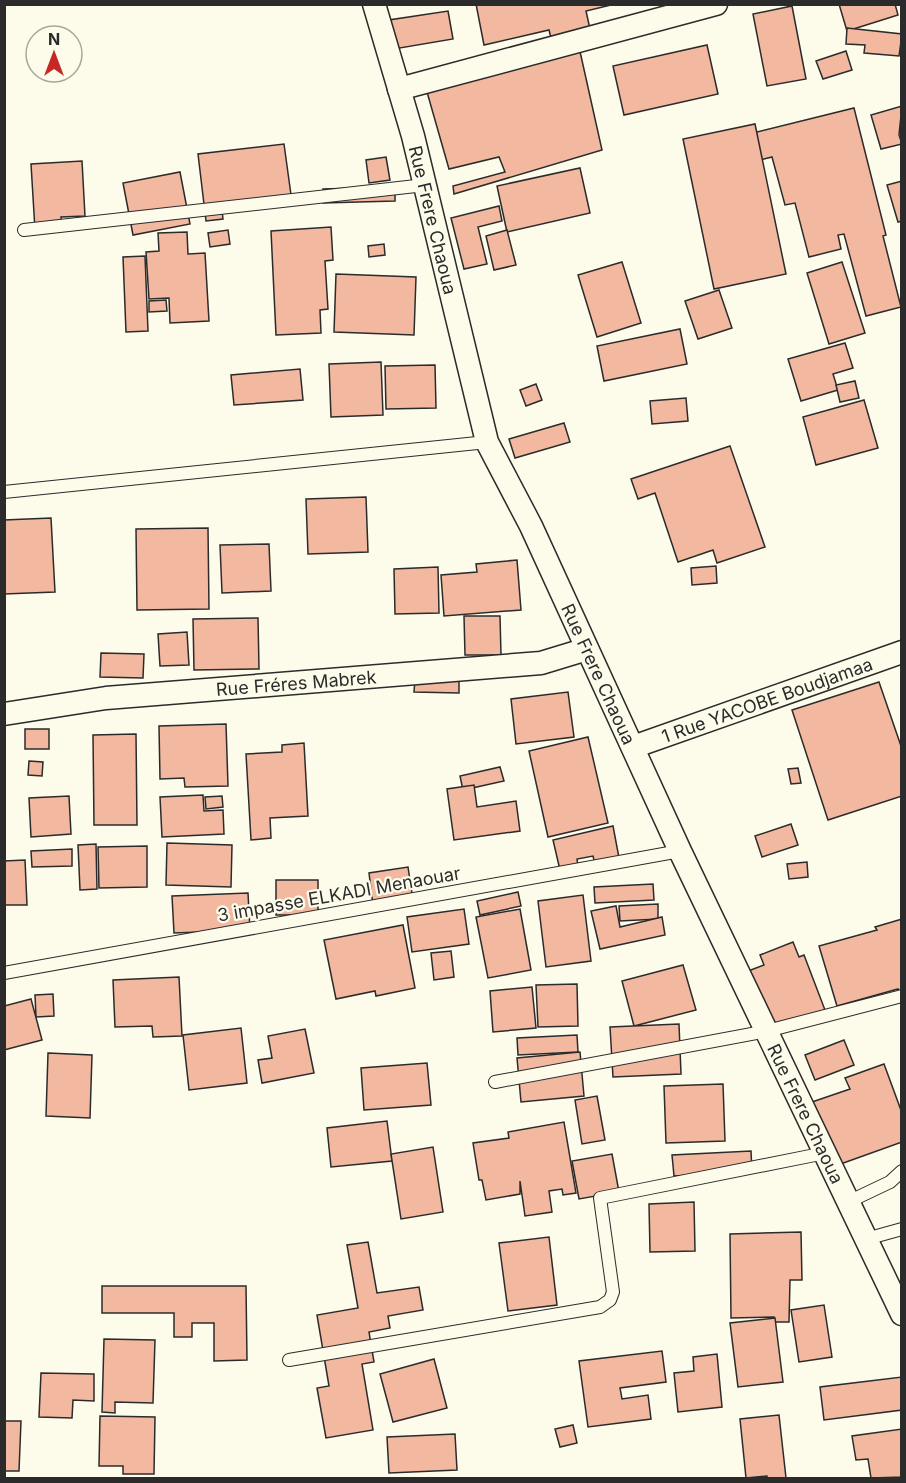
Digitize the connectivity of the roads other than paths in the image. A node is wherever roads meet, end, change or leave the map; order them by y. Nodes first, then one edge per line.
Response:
1 (374, 4) edge
2 (716, 4) edge
3 (399, 89) junction
4 (425, 185) junction
5 (24, 230) dead end
6 (486, 442) junction
7 (4, 492) edge
8 (587, 649) junction
9 (902, 652) edge
10 (4, 714) edge
11 (633, 747) junction
12 (681, 850) junction
13 (4, 973) edge
14 (902, 996) edge
15 (766, 1031) junction
16 (495, 1083) dead end
17 (825, 1153) junction
18 (902, 1171) edge
19 (848, 1202) junction
20 (902, 1229) edge
21 (866, 1239) junction
22 (902, 1314) edge
23 (289, 1360) dead end

1 - 3 street, Rue Frere Chaoua
2 - 3 street
3 - 4 street, Rue Frere Chaoua
4 - 5 lane
4 - 6 street, Rue Frere Chaoua
6 - 7 lane
6 - 8 street, Rue Frere Chaoua
8 - 10 street, Rue Fréres Mabrek
8 - 11 street, Rue Frere Chaoua
9 - 11 street, 1 Rue YACOBE Boudjamaa
11 - 12 street, Rue Frere Chaoua
12 - 13 lane, 3 impasse ELKADI Menaouar
12 - 15 street, Rue Frere Chaoua
14 - 15 lane
15 - 16 lane
15 - 17 street, Rue Frere Chaoua
17 - 19 street, Rue Frere Chaoua
17 - 23 lane
18 - 19 lane
19 - 21 street, Rue Frere Chaoua
20 - 21 lane
21 - 22 street, Rue Frere Chaoua

